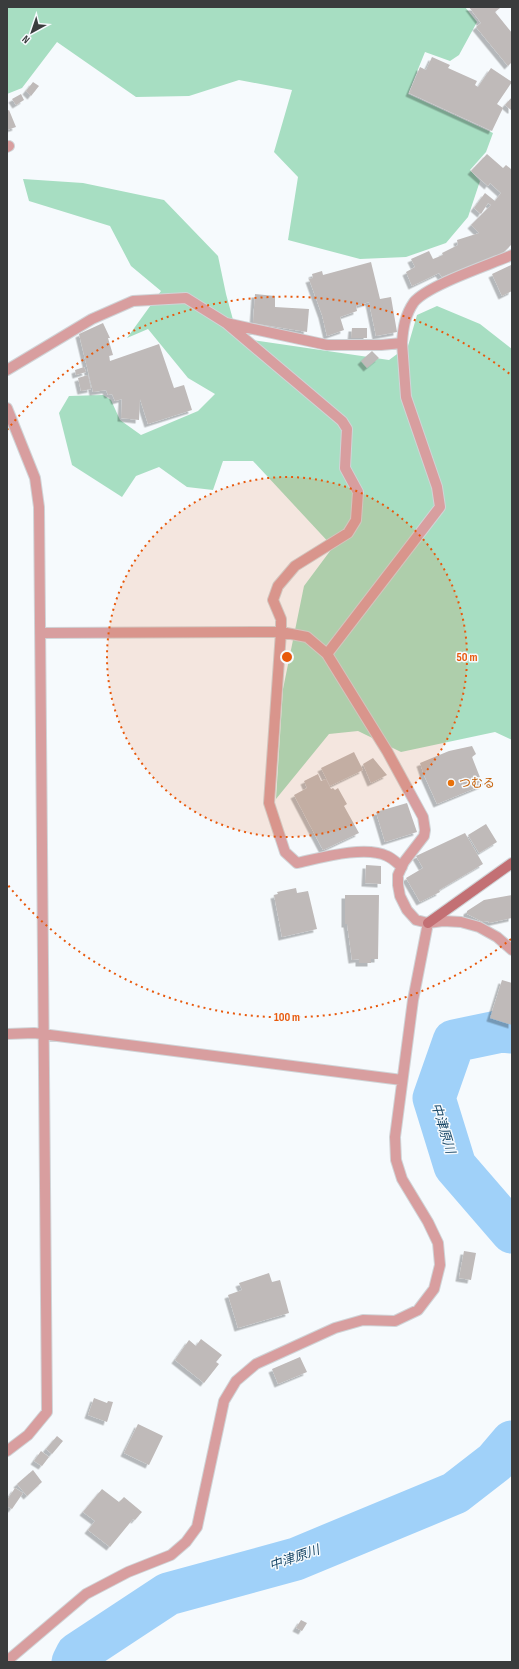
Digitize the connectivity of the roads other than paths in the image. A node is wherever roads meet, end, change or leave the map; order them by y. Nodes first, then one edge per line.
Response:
1 (512, 255) edge
2 (226, 323) junction
3 (402, 343) junction
4 (7, 370) edge
5 (7, 408) edge
6 (281, 632) junction
7 (40, 633) junction
8 (326, 654) junction
9 (512, 863) edge
10 (402, 867) junction
11 (428, 923) junction
12 (512, 950) edge
13 (7, 1034) edge
14 (44, 1035) junction
15 (402, 1080) junction
16 (7, 1452) edge
17 (7, 1661) edge

1 - 3 street
2 - 3 street
2 - 4 street
2 - 6 street
3 - 8 street
5 - 7 street
6 - 7 street
6 - 8 street
6 - 10 street
7 - 14 street
8 - 10 street
9 - 11 street
10 - 11 street
11 - 12 street
11 - 15 street
13 - 14 street
14 - 15 street
14 - 16 street
15 - 17 street

